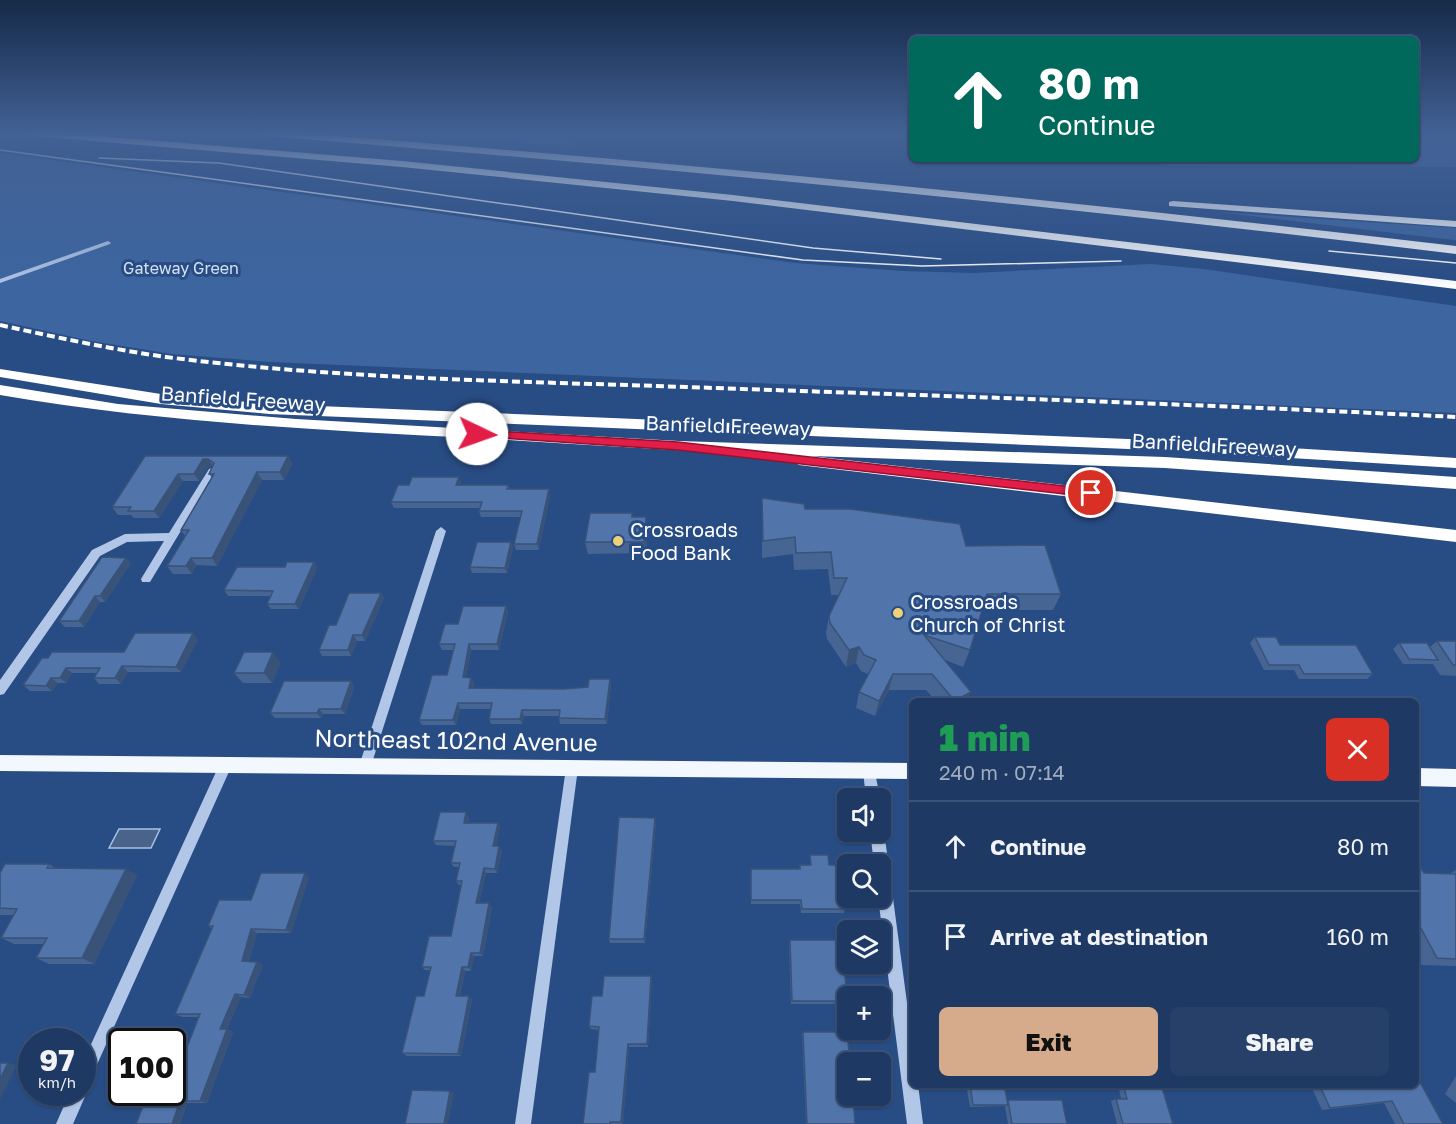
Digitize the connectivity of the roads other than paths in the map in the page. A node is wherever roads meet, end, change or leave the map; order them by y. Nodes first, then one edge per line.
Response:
1 (604, 184) edge
2 (885, 184) edge
3 (902, 186) junction
4 (1456, 224) edge
5 (108, 243) dead end
6 (1456, 250) edge
7 (1305, 267) junction
8 (0, 281) edge
9 (1456, 285) edge
10 (1456, 296) edge
11 (0, 374) edge
12 (0, 390) edge
13 (678, 446) junction
14 (1456, 463) edge
15 (212, 471) edge
16 (1456, 483) edge
17 (441, 531) dead end
18 (1456, 536) edge
19 (171, 537) junction
20 (146, 579) dead end
21 (0, 690) edge
22 (0, 763) edge
23 (226, 765) junction
24 (365, 766) junction
25 (572, 768) junction
26 (869, 771) junction
27 (909, 771) edge
28 (1419, 777) edge
29 (1456, 778) edge
30 (872, 788) edge
31 (878, 842) edge
32 (96, 1052) edge
33 (909, 1078) edge
34 (910, 1088) edge
35 (72, 1106) edge
36 (64, 1124) edge
37 (523, 1124) edge
38 (915, 1124) edge

1 - 7 highway
2 - 3 highway
3 - 4 highway
3 - 6 highway
5 - 8 street
7 - 9 highway
7 - 10 highway
11 - 14 highway, Banfield Freeway
12 - 13 highway, Banfield Freeway
13 - 16 highway, Banfield Freeway
13 - 18 highway
15 - 19 street
17 - 24 street
19 - 20 street
19 - 21 street
22 - 23 main road, Northeast 102nd Avenue
23 - 24 main road, Northeast 102nd Avenue
23 - 32 street
24 - 25 main road, Northeast 102nd Avenue
25 - 26 main road, Northeast 102nd Avenue
25 - 37 street
26 - 27 main road, Northeast 102nd Avenue
26 - 30 street
28 - 29 main road
31 - 33 street
34 - 38 street
35 - 36 street

